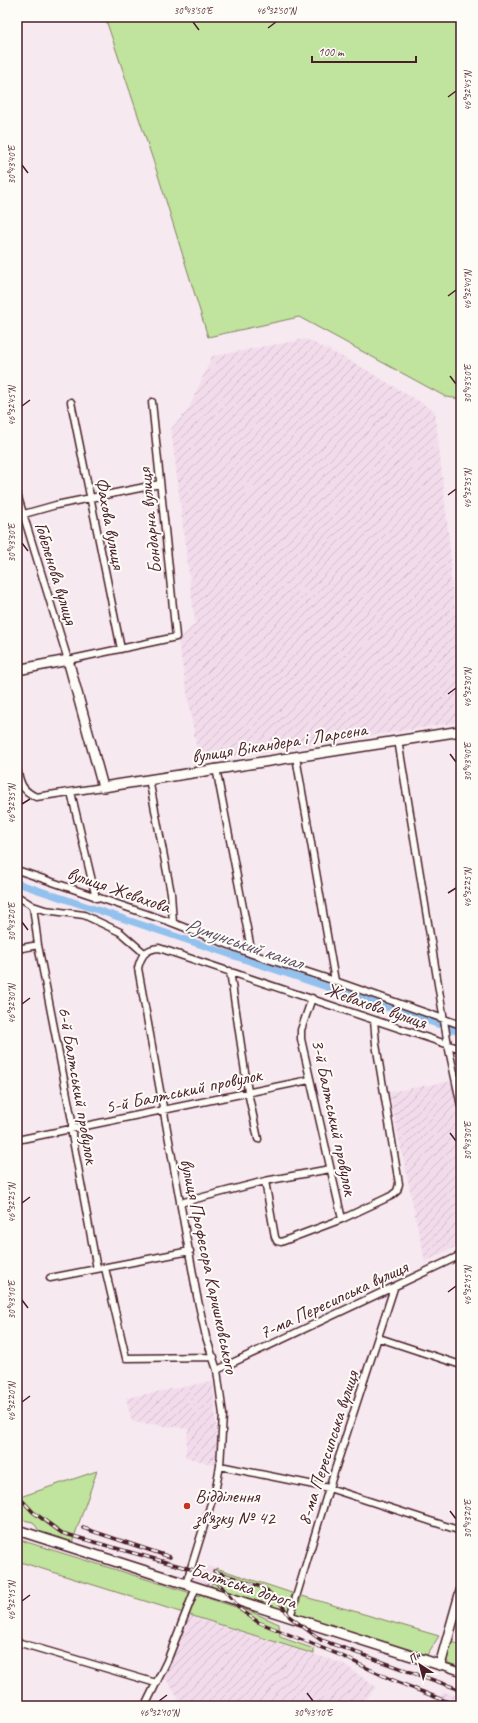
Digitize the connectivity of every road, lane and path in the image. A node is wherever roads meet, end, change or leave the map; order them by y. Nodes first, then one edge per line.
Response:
1 (71, 402) dead end
2 (152, 402) dead end
3 (160, 484) junction
4 (17, 494) edge
5 (91, 498) junction
6 (24, 514) junction
7 (121, 650) junction
8 (68, 660) junction
9 (17, 670) edge
10 (461, 731) edge
11 (398, 740) junction
12 (296, 757) junction
13 (216, 768) junction
14 (17, 770) edge
15 (149, 779) junction
16 (103, 787) junction
17 (72, 792) junction
18 (17, 870) edge
19 (17, 896) edge
20 (96, 898) junction
21 (33, 906) junction
22 (173, 923) junction
23 (38, 945) junction
24 (17, 949) edge
25 (144, 953) junction
26 (252, 954) junction
27 (230, 971) junction
28 (335, 980) junction
29 (312, 998) junction
30 (374, 1020) junction
31 (445, 1022) junction
32 (461, 1025) edge
33 (448, 1043) junction
34 (461, 1049) edge
35 (309, 1080) junction
36 (248, 1092) junction
37 (461, 1106) edge
38 (163, 1110) junction
39 (72, 1129) junction
40 (258, 1139) dead end
41 (17, 1140) edge
42 (330, 1169) junction
43 (265, 1181) junction
44 (180, 1203) junction
45 (342, 1219) junction
46 (190, 1251) junction
47 (461, 1255) edge
48 (105, 1268) junction
49 (97, 1269) junction
50 (50, 1278) dead end
51 (394, 1288) junction
52 (379, 1338) junction
53 (214, 1358) junction
54 (461, 1365) edge
55 (218, 1370) junction
56 (220, 1466) junction
57 (329, 1488) junction
58 (17, 1530) edge
59 (461, 1531) edge
60 (186, 1584) junction
61 (196, 1587) junction
62 (461, 1591) edge
63 (290, 1617) junction
64 (17, 1642) edge
65 (440, 1665) junction
66 (461, 1672) edge
67 (156, 1682) junction
68 (145, 1706) edge

1 - 5 street, Фахова вулиця
2 - 3 street, Бондарна вулиця
3 - 5 street
3 - 7 street, Бондарна вулиця
4 - 6 street, Гобеленова вулиця
5 - 6 street
5 - 7 street, Фахова вулиця
6 - 8 street, Гобеленова вулиця
7 - 8 street
8 - 9 street
8 - 16 street
10 - 11 street, вулиця Вікандера і Ларсена
11 - 12 street, вулиця Вікандера і Ларсена
11 - 31 street
12 - 13 street, вулиця Вікандера і Ларсена
12 - 28 street
13 - 15 street, вулиця Вікандера і Ларсена
13 - 26 street
14 - 17 street, вулиця Вікандера і Ларсена
15 - 16 street, вулиця Вікандера і Ларсена
15 - 22 street
16 - 17 street, вулиця Вікандера і Ларсена
17 - 20 street
18 - 20 street, вулиця Жевахова
19 - 21 street
20 - 22 street, вулиця Жевахова
21 - 23 street, 6-й Балтський провулок
21 - 25 street
22 - 26 street, вулиця Жевахова
23 - 24 street
23 - 39 street, 6-й Балтський провулок
25 - 27 street, Жевахова вулиця
25 - 38 street, вулиця Професора Каришковського
26 - 28 street, вулиця Жевахова
27 - 29 street, Жевахова вулиця
27 - 36 street
28 - 31 street, вулиця Жевахова
29 - 30 street, Жевахова вулиця
29 - 35 street, 3-й Балтський провулок
30 - 33 street, Жевахова вулиця
30 - 45 street
31 - 32 street, вулиця Жевахова
31 - 33 street
33 - 34 street, Жевахова вулиця
33 - 37 street
35 - 36 street, 5-й Балтський провулок
35 - 42 street, 3-й Балтський провулок
36 - 38 street, 5-й Балтський провулок
36 - 40 street
38 - 39 street, 5-й Балтський провулок
38 - 44 street, вулиця Професора Каришковського
39 - 41 street, 5-й Балтський провулок
39 - 49 street, 6-й Балтський провулок
42 - 43 street
42 - 45 street, 3-й Балтський провулок
43 - 44 street
43 - 45 street
44 - 46 street, вулиця Професора Каришковського
46 - 48 street
46 - 53 street, вулиця Професора Каришковського
47 - 51 street, 7-ма Пересипська вулиця
48 - 49 street
48 - 53 street
49 - 50 street
51 - 52 street, 8-ма Пересипська вулиця
51 - 55 street, 7-ма Пересипська вулиця
52 - 54 street
52 - 57 street, 8-ма Пересипська вулиця
53 - 55 street, вулиця Професора Каришковського
55 - 56 street, вулиця Професора Каришковського
56 - 57 street
56 - 60 street, вулиця Професора Каришковського
57 - 59 street
57 - 63 street, 8-ма Пересипська вулиця
58 - 60 street, Балтська дорога
60 - 61 street, Балтська дорога
61 - 63 street, Балтська дорога
61 - 67 street
62 - 65 street
63 - 65 street, Балтська дорога
64 - 67 street
65 - 66 street, Балтська дорога
67 - 68 street

